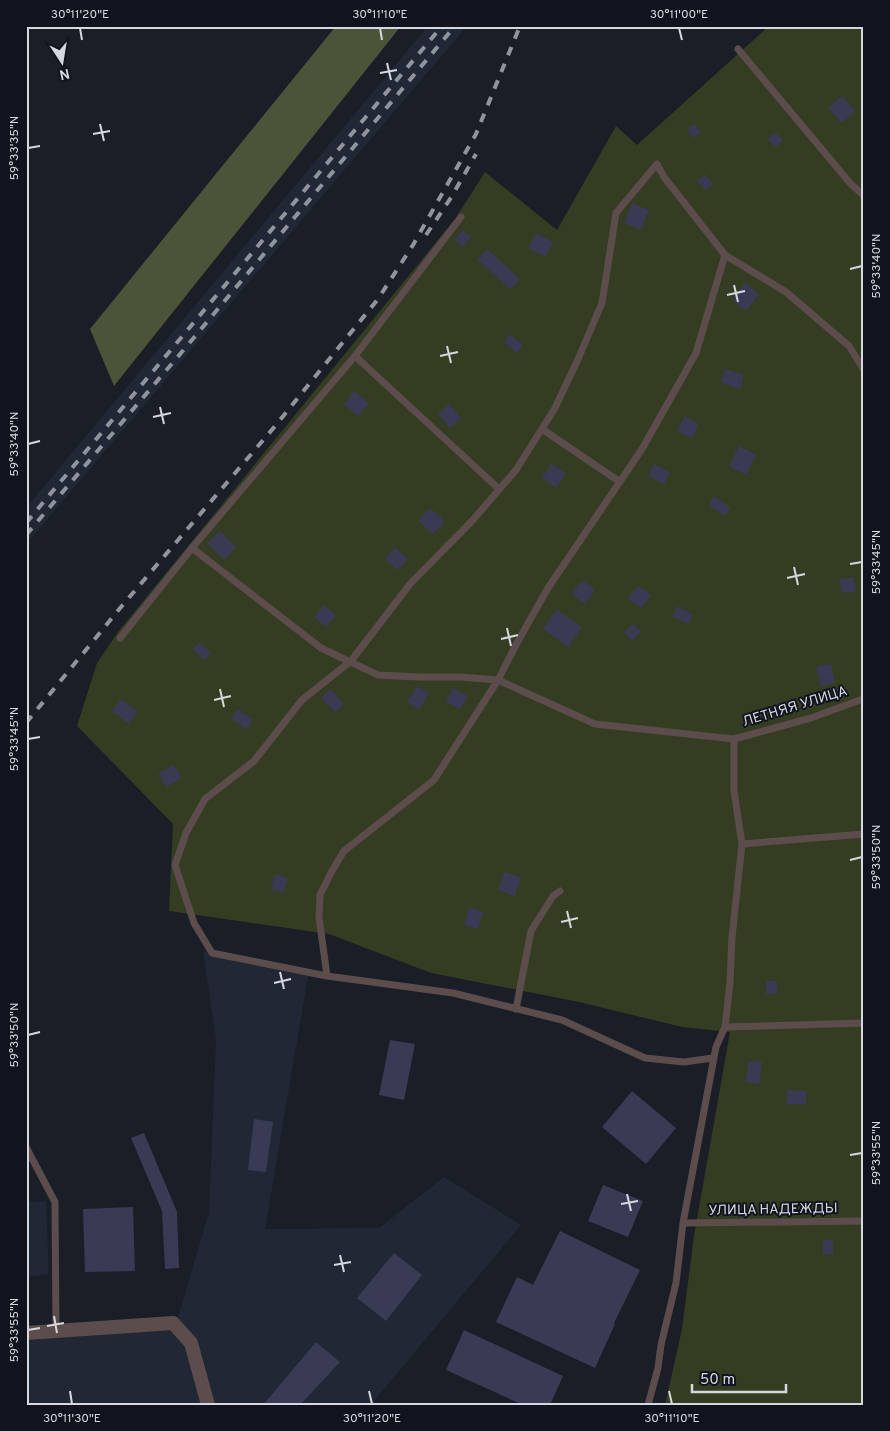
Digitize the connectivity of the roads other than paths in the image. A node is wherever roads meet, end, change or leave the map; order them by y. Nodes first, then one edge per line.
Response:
1 (738, 50) dead end
2 (864, 196) edge
3 (461, 217) dead end
4 (725, 255) junction
5 (355, 356) junction
6 (864, 370) edge
7 (542, 429) junction
8 (620, 482) junction
9 (499, 489) junction
10 (192, 548) junction
11 (120, 638) dead end
12 (351, 661) junction
13 (498, 680) junction
14 (864, 700) edge
15 (734, 739) junction
16 (864, 834) edge
17 (742, 844) junction
18 (560, 891) dead end
19 (327, 976) junction
20 (516, 1009) junction
21 (864, 1023) edge
22 (725, 1027) junction
23 (713, 1058) junction
24 (26, 1147) edge
25 (864, 1221) edge
26 (682, 1223) junction
27 (56, 1331) junction
28 (26, 1333) edge
29 (208, 1405) edge
30 (648, 1405) edge

1 - 2 lane
3 - 5 lane
4 - 6 lane
4 - 7 lane
4 - 8 lane
5 - 9 lane
5 - 10 lane
7 - 8 lane
7 - 9 lane
8 - 13 lane
9 - 12 lane
10 - 11 lane
10 - 12 lane
12 - 13 lane
12 - 19 lane
13 - 15 lane
13 - 19 lane
14 - 15 lane, ЛЕТНЯЯ УЛИЦА
15 - 17 lane
16 - 17 lane
17 - 22 lane
18 - 20 lane
19 - 20 lane
20 - 23 lane
21 - 22 lane
22 - 23 lane
23 - 26 lane
24 - 27 lane
25 - 26 lane, УЛИЦА НАДЕЖДЫ
26 - 30 lane
27 - 28 street
27 - 29 street

